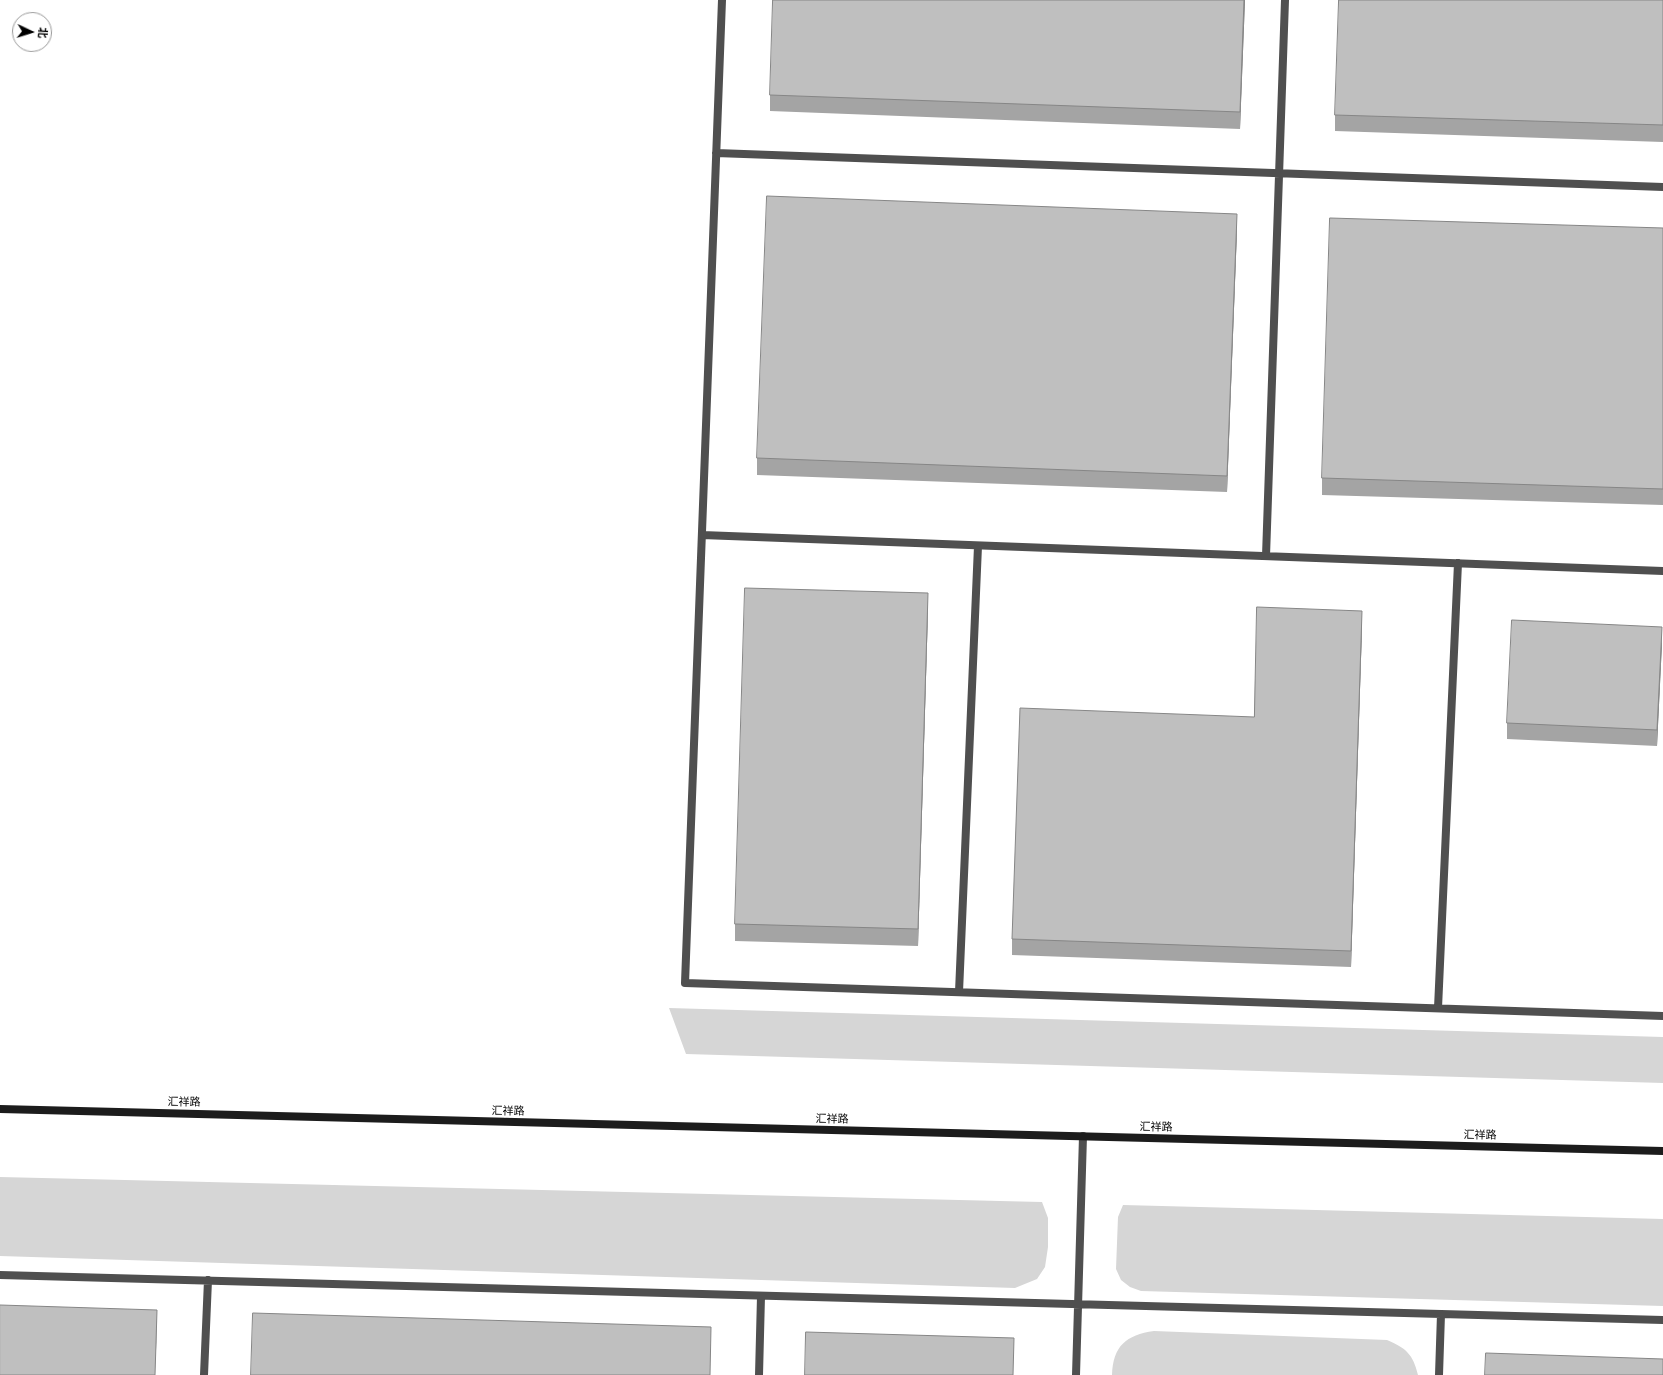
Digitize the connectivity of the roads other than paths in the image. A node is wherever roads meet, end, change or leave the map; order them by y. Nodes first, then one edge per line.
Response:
1 (722, 0) edge
2 (1285, 0) edge
3 (716, 154) junction
4 (1279, 173) junction
5 (1663, 187) edge
6 (702, 535) junction
7 (978, 546) junction
8 (1266, 556) junction
9 (1458, 563) junction
10 (1663, 571) edge
11 (959, 992) junction
12 (1438, 1008) junction
13 (1663, 1016) edge
14 (0, 1108) edge
15 (1084, 1136) junction
16 (1663, 1151) edge
17 (0, 1275) edge
18 (208, 1280) junction
19 (761, 1296) junction
20 (1079, 1304) junction
21 (1441, 1314) junction
22 (1663, 1320) edge
23 (204, 1375) edge
24 (759, 1375) edge
25 (1076, 1375) edge
26 (1439, 1375) edge

1 - 3 lane
2 - 4 lane
3 - 4 lane
3 - 6 lane
4 - 5 lane
4 - 8 lane
6 - 7 lane
6 - 11 lane
7 - 8 lane
7 - 11 lane
8 - 9 lane
9 - 10 lane
9 - 12 lane
11 - 12 lane
12 - 13 lane
14 - 15 main road, 汇祥路
15 - 16 main road, 汇祥路
15 - 20 lane
17 - 18 lane
18 - 19 lane
18 - 23 lane
19 - 20 lane
19 - 24 lane
20 - 21 lane
20 - 25 lane
21 - 22 lane
21 - 26 lane

